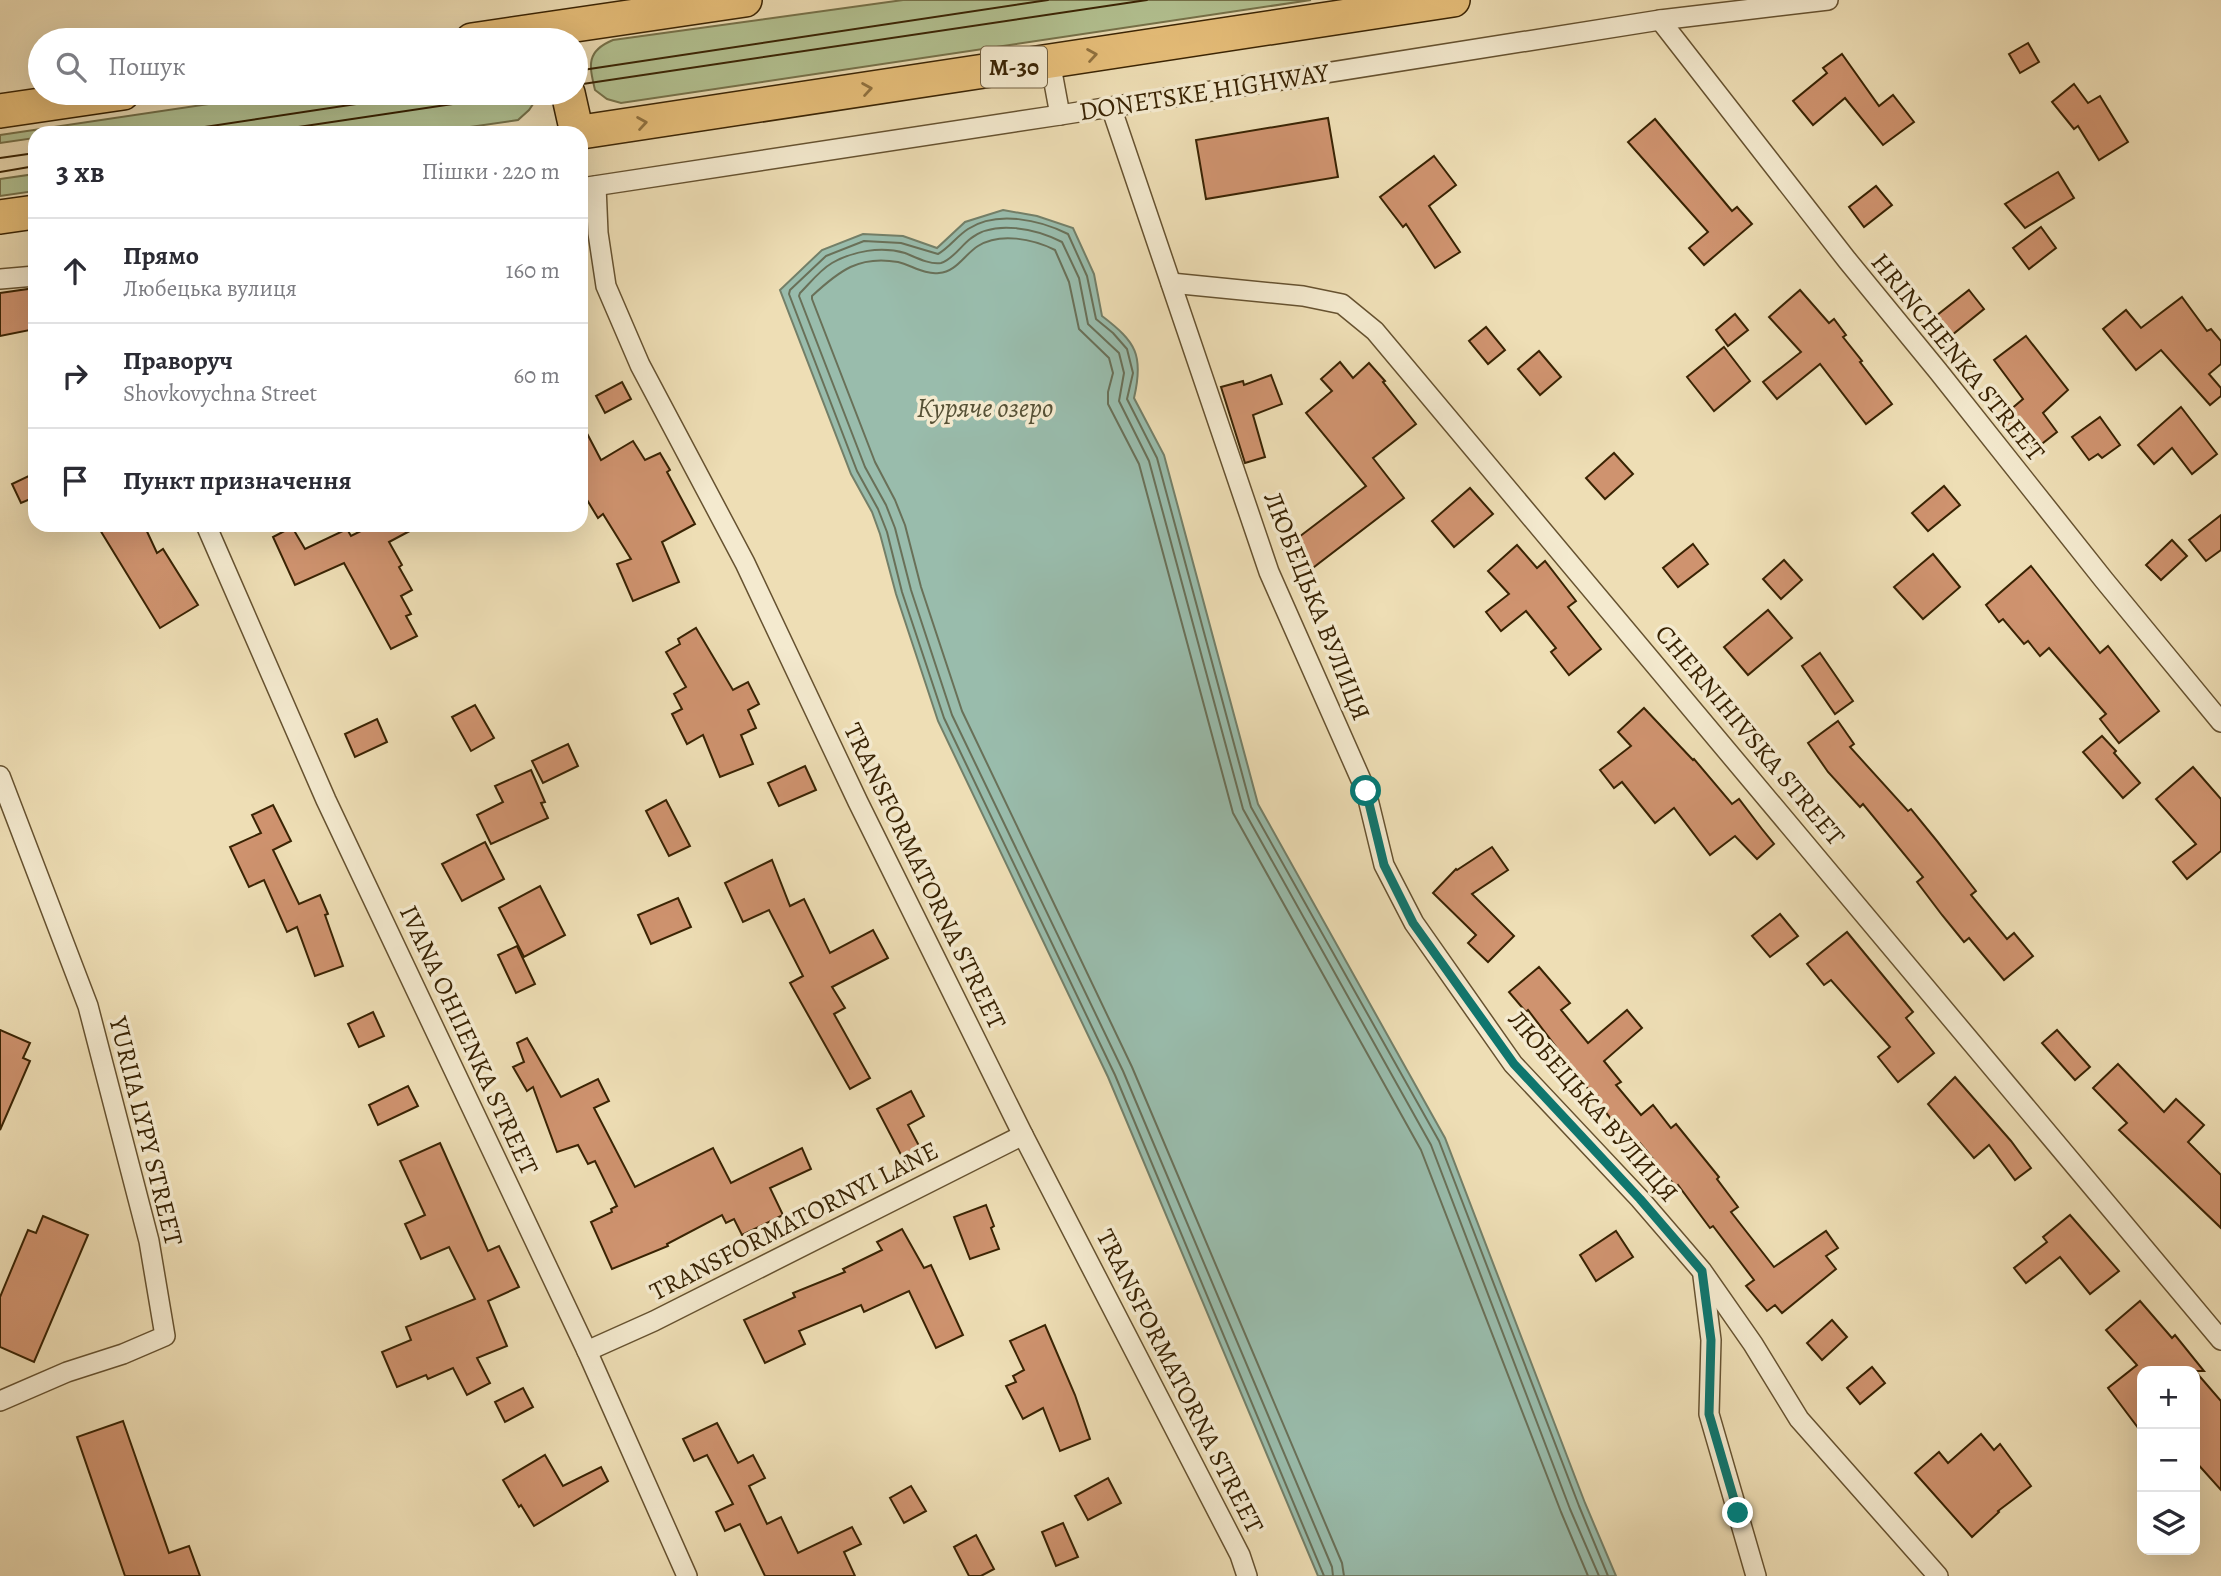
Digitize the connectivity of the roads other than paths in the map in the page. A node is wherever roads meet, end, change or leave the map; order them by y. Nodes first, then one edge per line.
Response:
1 (745, 0) edge
2 (1453, 0) edge
3 (1828, 0) edge
4 (1660, 20) junction
5 (588, 29) edge
6 (1050, 61) junction
7 (41, 105) edge
8 (570, 105) edge
9 (1111, 107) junction
10 (0, 111) edge
11 (1060, 116) junction
12 (575, 126) edge
13 (588, 131) edge
14 (589, 187) edge
15 (28, 213) edge
16 (0, 217) edge
17 (28, 277) edge
18 (0, 279) edge
19 (1171, 283) junction
20 (209, 532) edge
21 (2221, 722) edge
22 (0, 776) edge
23 (1023, 1135) junction
24 (1702, 1271) junction
25 (2221, 1340) edge
26 (586, 1350) junction
27 (0, 1401) edge
28 (687, 1576) edge
29 (1247, 1576) edge
30 (1756, 1576) edge
31 (1938, 1576) edge

1 - 5 highway
6 -> 2 highway, DONETSKE HIGHWAY / М-30
3 - 4 street, DONETSKE HIGHWAY
4 - 9 street, DONETSKE HIGHWAY
4 - 21 street, HRINCHENKA STREET
6 - 11 street
13 -> 6 highway, DONETSKE HIGHWAY / М-30
7 - 10 highway
8 - 12 highway
9 - 11 street, DONETSKE HIGHWAY
9 - 19 street, ЛЮБЕЦЬКА ВУЛИЦЯ
11 - 14 street, DONETSKE HIGHWAY
14 - 23 street, TRANSFORMATORNA STREET
15 - 16 highway
17 - 18 street
19 - 24 street, ЛЮБЕЦЬКА ВУЛИЦЯ
19 - 25 street, CHERNIHIVSKA STREET
20 - 26 street, IVANA OHIIENKA STREET
22 - 27 street, YURIIA LYPY STREET
23 - 26 street, TRANSFORMATORNYI LANE
23 - 29 street, TRANSFORMATORNA STREET
24 - 30 street
24 - 31 street, ЛЮБЕЦЬКА ВУЛИЦЯ
26 - 28 street, IVANA OHIIENKA STREET

